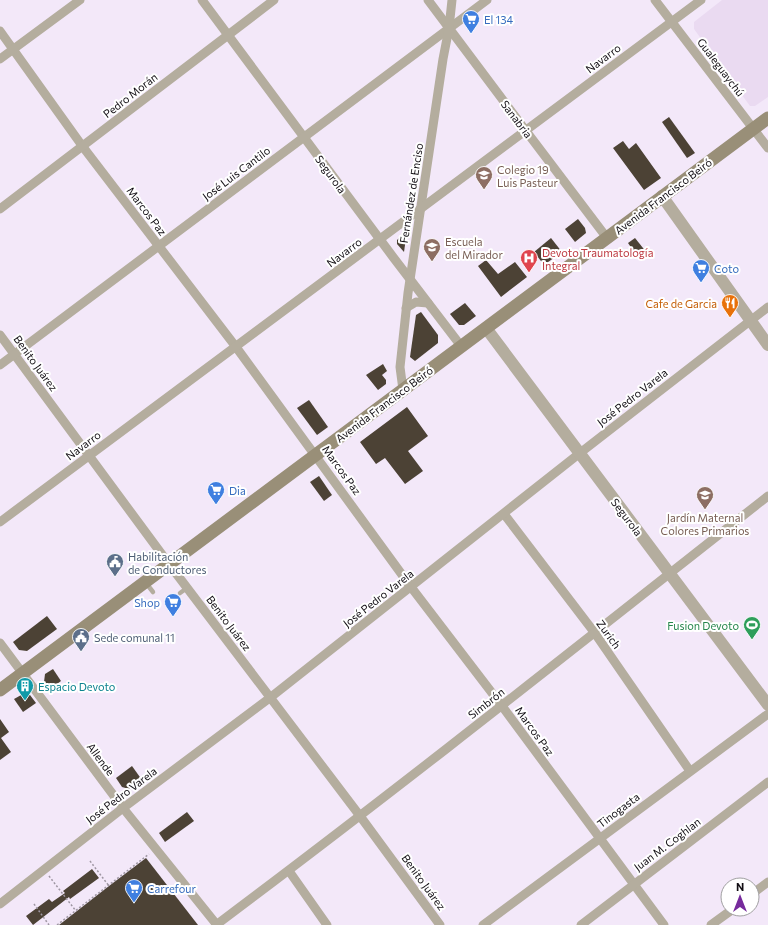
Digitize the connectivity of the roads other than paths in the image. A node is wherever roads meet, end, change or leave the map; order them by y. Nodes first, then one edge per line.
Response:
1 (80, 0) edge
2 (202, 0) edge
3 (274, 0) edge
4 (428, 0) edge
5 (452, 0) edge
6 (487, 0) edge
7 (655, 0) edge
8 (701, 0) edge
9 (671, 22) junction
10 (449, 28) junction
11 (0, 31) edge
12 (228, 34) junction
13 (13, 49) junction
14 (0, 59) edge
15 (768, 118) edge
16 (754, 129) junction
17 (526, 131) junction
18 (304, 137) junction
19 (83, 147) junction
20 (768, 148) edge
21 (662, 196) junction
22 (421, 208) junction
23 (0, 209) edge
24 (607, 238) junction
25 (380, 240) junction
26 (158, 246) junction
27 (410, 279) junction
28 (428, 303) junction
29 (768, 307) edge
30 (406, 308) junction
31 (750, 320) junction
32 (486, 328) junction
33 (0, 335) edge
34 (768, 345) edge
35 (461, 346) junction
36 (236, 347) junction
37 (15, 354) junction
38 (0, 365) edge
39 (403, 390) junction
40 (580, 453) junction
41 (316, 455) junction
42 (89, 456) junction
43 (768, 496) edge
44 (504, 514) junction
45 (0, 522) edge
46 (169, 564) junction
47 (670, 574) junction
48 (412, 587) junction
49 (594, 632) junction
50 (0, 642) edge
51 (23, 674) junction
52 (0, 690) edge
53 (270, 697) junction
54 (768, 705) edge
55 (502, 706) junction
56 (768, 714) edge
57 (690, 771) junction
58 (768, 782) edge
59 (123, 808) junction
60 (360, 816) junction
61 (600, 840) junction
62 (289, 871) junction
63 (634, 885) junction
64 (0, 904) edge
65 (722, 917) edge
66 (217, 925) edge
67 (327, 925) edge
68 (440, 925) edge
69 (483, 925) edge
70 (580, 925) edge
71 (664, 925) edge
72 (711, 925) edge

1 - 13 street
2 - 12 street, Segurola
3 - 12 street, Pedro Morán
4 - 10 street, Sanabria
5 - 10 street, Fernández de Enciso
6 - 10 street, José Luis Cantilo
7 - 9 street, Gualeguaychú
8 - 9 street, Navarro
9 - 16 street, Gualeguaychú
9 - 17 street, Navarro
10 - 17 street, Sanabria
10 - 18 street, José Luis Cantilo
10 - 22 street, Fernández de Enciso
11 - 13 street, Marcos Paz
12 - 18 street, Segurola
12 - 19 street, Pedro Morán
13 - 14 street
13 - 19 street, Marcos Paz
15 - 16 main road, Avenida Francisco Beiró
16 - 20 street, Gualeguaychú
16 - 21 main road, Avenida Francisco Beiró
17 - 22 street, Navarro
17 - 24 street, Sanabria
18 - 25 street, Segurola
18 - 26 street, José Luis Cantilo
19 - 23 street, Pedro Morán
19 - 26 street, Marcos Paz
21 - 24 main road, Avenida Francisco Beiró
21 - 31 street
22 - 25 street, Navarro
22 - 27 street, Fernández de Enciso
24 - 32 main road, Avenida Francisco Beiró
25 - 27 street, Segurola
25 - 36 street, Navarro
26 - 36 street, Marcos Paz
26 - 37 street, José Luis Cantilo
27 - 28 street, Segurola
27 - 30 street, Fernández de Enciso
28 - 30 street
28 - 35 street, Segurola
29 - 31 street, José Pedro Varela
30 - 39 street, Fernández de Enciso
31 - 34 street
31 - 40 street, José Pedro Varela
32 - 35 main road, Avenida Francisco Beiró
32 - 40 street, Segurola
33 - 37 street, Benito Juárez
35 - 39 main road, Avenida Francisco Beiró
36 - 41 street, Marcos Paz
36 - 42 street, Navarro
37 - 38 street, José Luis Cantilo
37 - 42 street, Benito Juárez
39 - 41 main road, Avenida Francisco Beiró
40 - 44 street, José Pedro Varela
40 - 47 street, Segurola
41 - 46 main road, Avenida Francisco Beiró
41 - 48 street, Marcos Paz
42 - 45 street, Navarro
42 - 46 street, Benito Juárez
43 - 47 street, Simbrón
44 - 48 street, José Pedro Varela
44 - 49 street, Zurich
46 - 51 main road, Avenida Francisco Beiró
46 - 53 street, Benito Juárez
47 - 49 street, Simbrón
47 - 54 street, Segurola
48 - 53 street, José Pedro Varela
48 - 55 street, Marcos Paz
49 - 55 street, Simbrón
49 - 57 street, Zurich
50 - 51 street, Allende
51 - 52 main road, Avenida Francisco Beiró
51 - 59 street, Allende
53 - 59 street, José Pedro Varela
53 - 60 street, Benito Juárez
55 - 60 street, Simbrón
55 - 61 street, Marcos Paz
56 - 57 street, Tinogasta
57 - 61 street, Tinogasta
58 - 63 street, Juan M. Coghlan
59 - 64 street, José Pedro Varela
59 - 66 street, Allende
60 - 62 street, Simbrón
60 - 68 street, Benito Juárez
61 - 63 street, Marcos Paz
61 - 69 street, Tinogasta
62 - 66 street, Simbrón
62 - 67 street
63 - 70 street, Juan M. Coghlan
63 - 71 street, Marcos Paz
65 - 72 street

